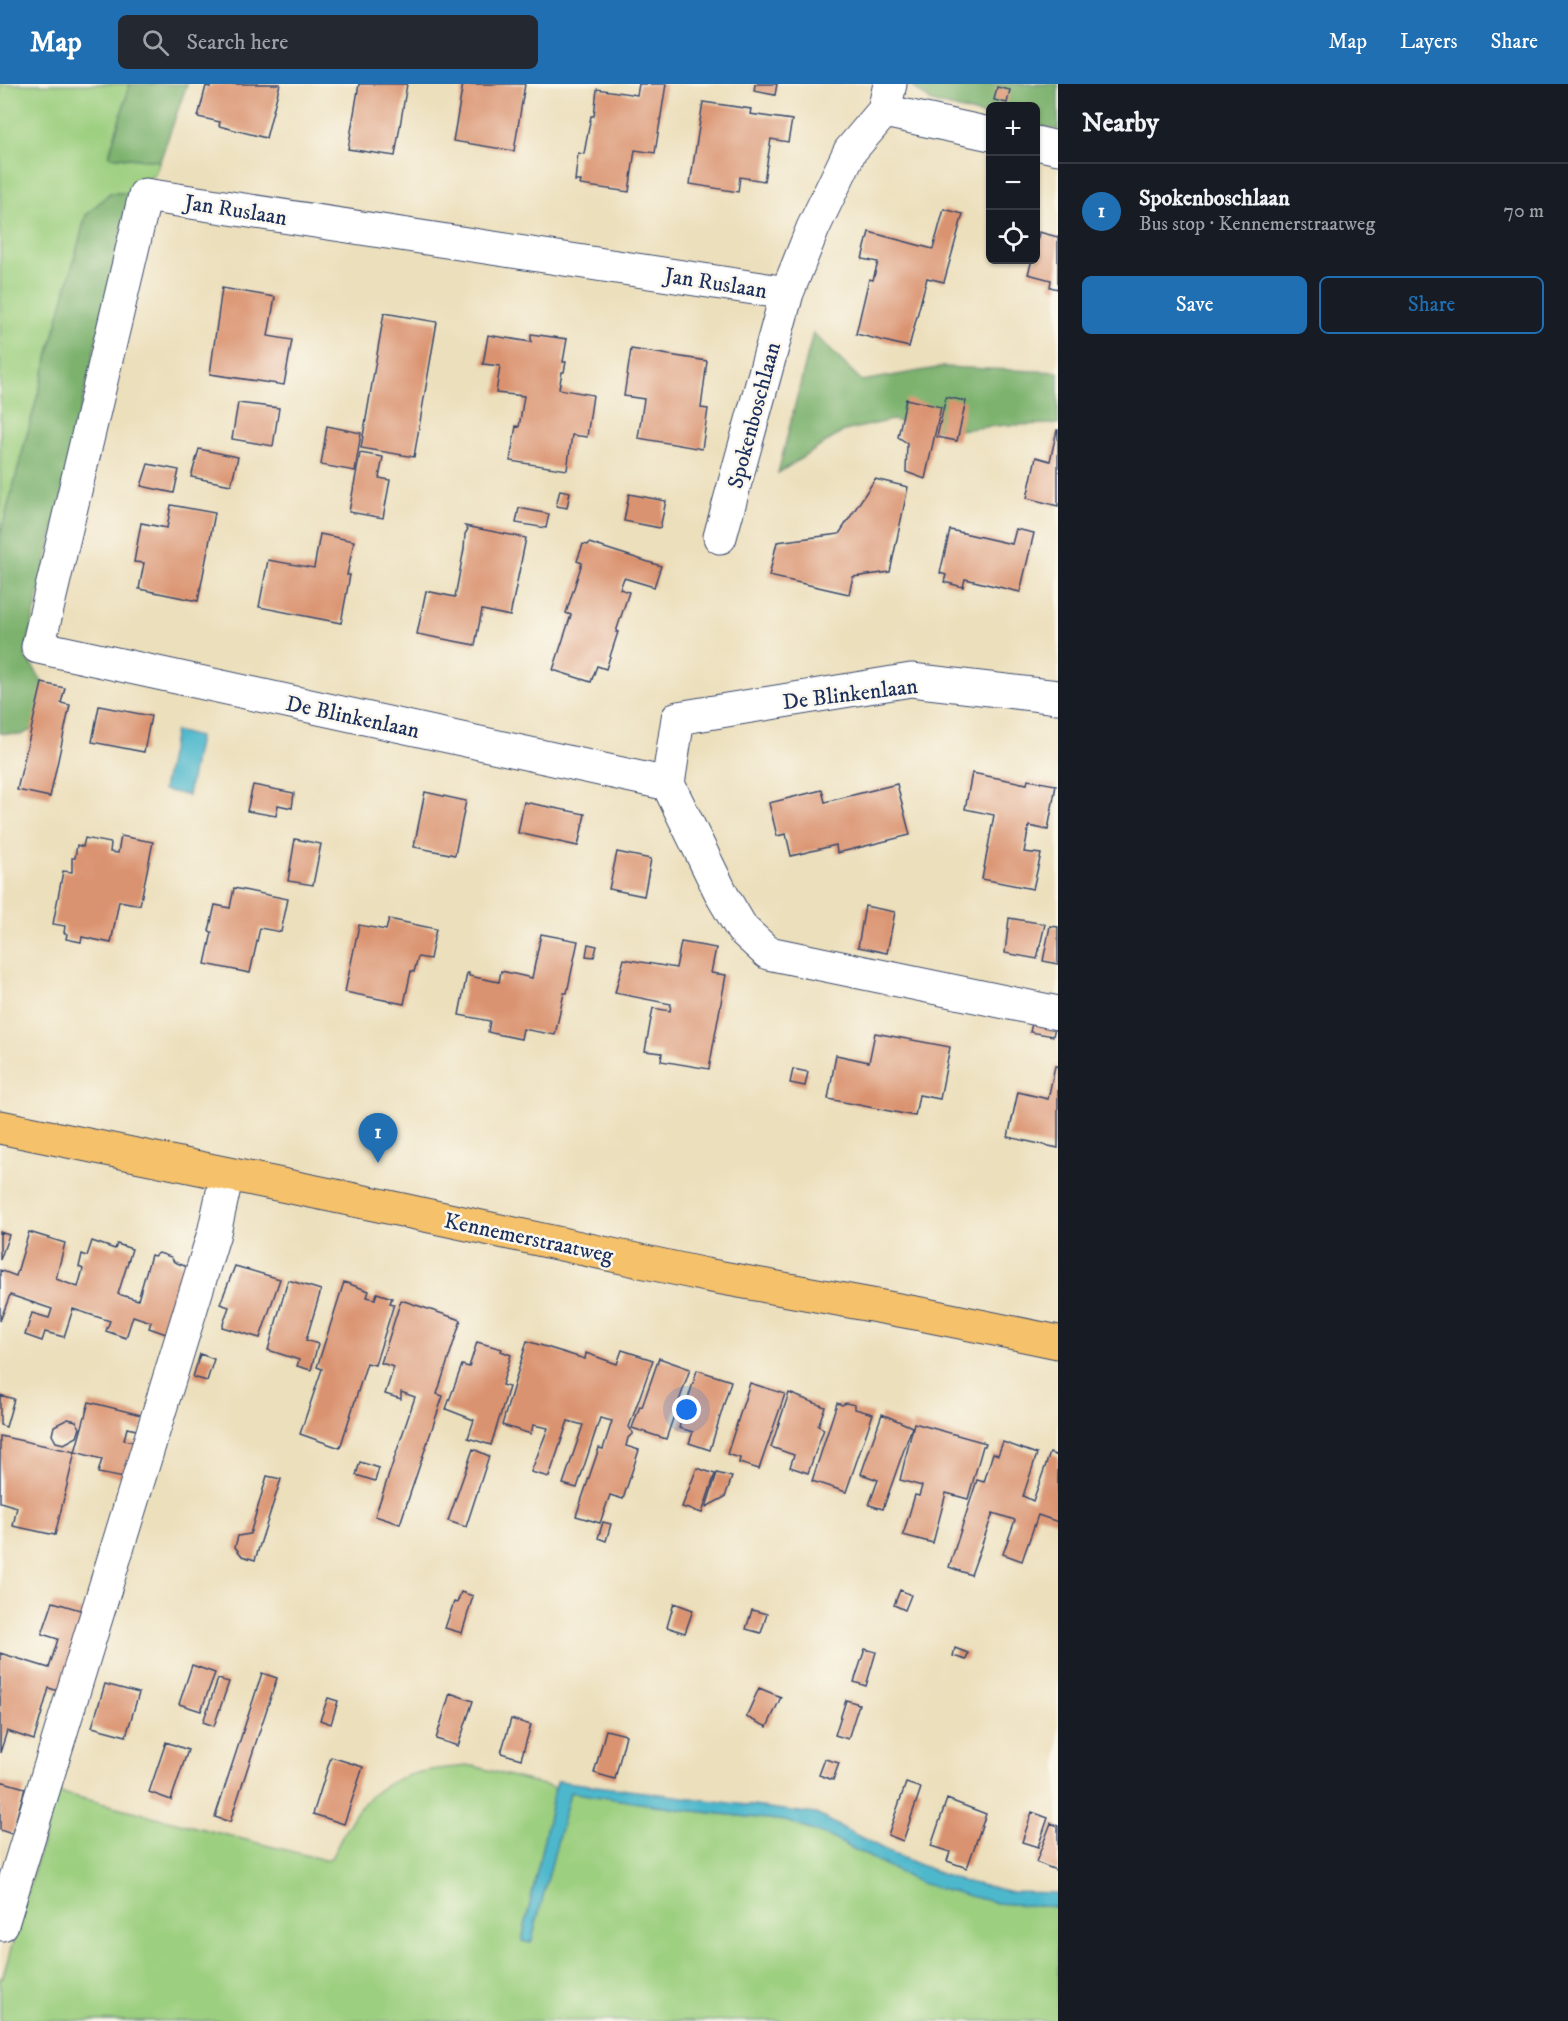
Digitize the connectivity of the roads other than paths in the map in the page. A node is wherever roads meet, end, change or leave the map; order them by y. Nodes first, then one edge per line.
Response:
1 (887, 98) edge
2 (986, 133) edge
3 (1040, 144) edge
4 (1058, 148) edge
5 (787, 293) junction
6 (720, 537) dead end
7 (38, 647) joint
8 (1058, 697) edge
9 (668, 784) junction
10 (1058, 1013) edge
11 (0, 1127) edge
12 (227, 1174) junction
13 (1058, 1342) edge
14 (2, 1924) dead end

1 - 2 street
1 - 5 street, Spokenboschlaan
3 - 4 street
5 - 6 street, Spokenboschlaan
5 - 7 street, Jan Ruslaan
7 - 9 street, De Blinkenlaan
8 - 9 street, De Blinkenlaan
9 - 10 street
11 - 12 main road, Kennemerstraatweg
12 - 13 main road, Kennemerstraatweg
12 - 14 street

